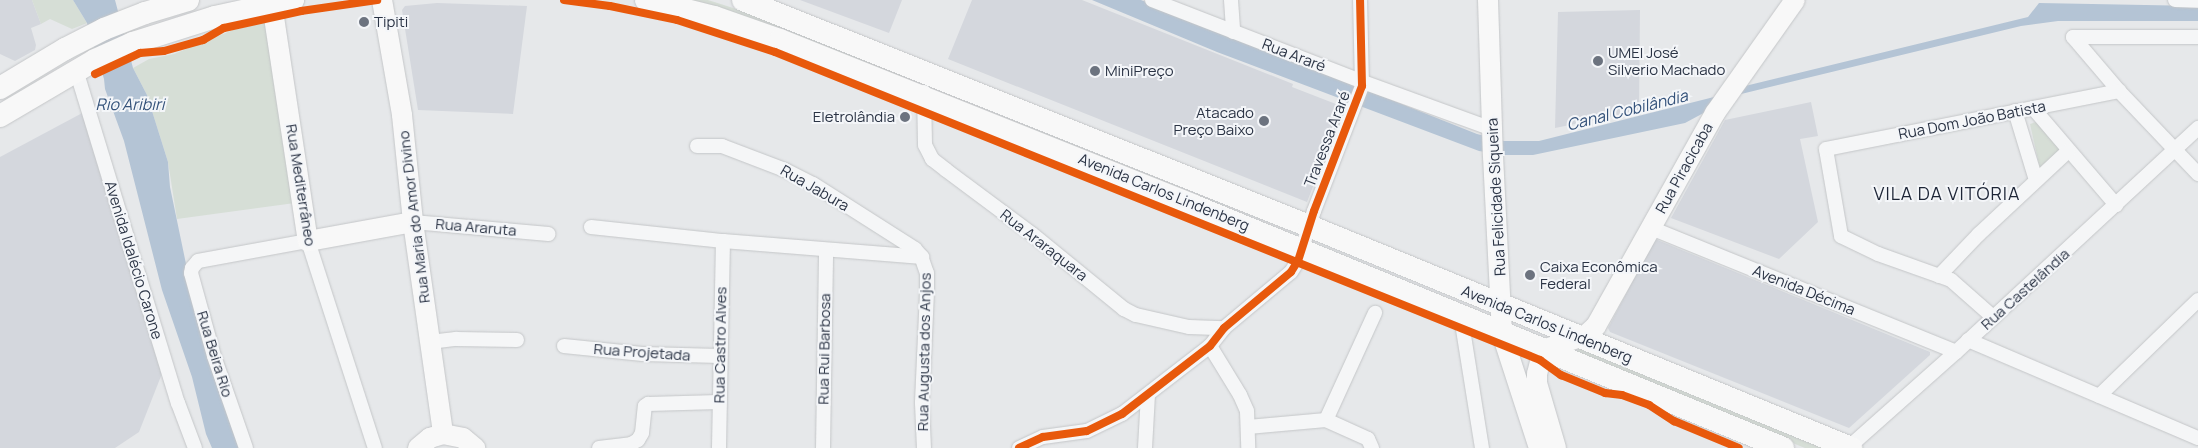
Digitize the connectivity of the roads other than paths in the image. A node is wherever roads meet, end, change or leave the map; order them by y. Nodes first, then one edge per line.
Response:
1 (188, 0) edge
2 (382, 0) edge
3 (646, 0) edge
4 (743, 0) edge
5 (1152, 0) edge
6 (1231, 0) edge
7 (1360, 0) edge
8 (1488, 0) edge
9 (1795, 0) edge
10 (2175, 0) edge
11 (2198, 1) edge
12 (283, 2) edge
13 (1233, 32) junction
14 (2198, 37) edge
15 (83, 67) junction
16 (927, 72) junction
17 (5, 84) edge
18 (1362, 84) junction
19 (2119, 92) junction
20 (38, 93) junction
21 (923, 97) junction
22 (2032, 108) junction
23 (2014, 111) junction
24 (0, 116) edge
25 (0, 126) edge
26 (2198, 128) edge
27 (1492, 131) junction
28 (697, 146) dead end
29 (2175, 149) junction
30 (2068, 151) junction
31 (2198, 174) edge
32 (2036, 180) junction
33 (2116, 205) junction
34 (412, 222) junction
35 (1309, 226) junction
36 (591, 227) dead end
37 (1651, 228) junction
38 (548, 234) dead end
39 (308, 241) junction
40 (723, 241) junction
41 (826, 250) junction
42 (1302, 251) junction
43 (922, 257) junction
44 (198, 261) joint
45 (1939, 276) junction
46 (2198, 300) edge
47 (1501, 305) junction
48 (1375, 313) dead end
49 (1461, 317) junction
50 (1993, 317) junction
51 (1552, 327) junction
52 (1224, 328) junction
53 (1502, 334) junction
54 (1580, 338) junction
55 (516, 340) dead end
56 (1968, 340) junction
57 (430, 342) junction
58 (564, 346) dead end
59 (1210, 346) junction
60 (1543, 350) junction
61 (1956, 352) junction
62 (720, 356) junction
63 (1148, 395) junction
64 (2099, 396) junction
65 (719, 402) junction
66 (1326, 420) junction
67 (1248, 427) junction
68 (443, 434) junction
69 (2198, 438) edge
70 (1043, 442) edge
71 (1750, 442) edge
72 (195, 448) edge
73 (246, 448) edge
74 (375, 448) edge
75 (418, 448) edge
76 (475, 448) edge
77 (599, 448) edge
78 (719, 448) edge
79 (823, 448) edge
80 (924, 448) edge
81 (1019, 448) edge
82 (1145, 448) edge
83 (1248, 448) edge
84 (1372, 448) edge
85 (1482, 448) edge
86 (1539, 448) edge
87 (1556, 448) edge
88 (1783, 448) edge
89 (1850, 448) edge

1 - 17 main road
2 - 34 street, Rua Maria do Amor Divino
3 - 21 main road, Avenida Carlos Lindenberg
4 - 16 main road, Avenida Carlos Lindenberg
5 - 13 street, Rua Araré
6 - 13 street
7 - 18 street, Travessa Araré
8 - 27 street, Rua Felicidade Siqueira
9 - 37 street, Rua Piracicaba
10 - 11 street
12 - 15 main road
12 - 39 street, Rua Mediterrâneo
13 - 18 street, Rua Araré
14 - 19 street
15 - 20 main road
15 - 72 street, Avenida Idalécio Carone
16 - 21 street, Rua Araraquara
16 - 35 main road, Avenida Carlos Lindenberg
18 - 27 street, Rua Araré
18 - 35 street, Travessa Araré
19 - 22 street, Rua Dom João Batista
19 - 29 street
20 - 24 main road
20 - 25 main road
21 - 42 main road, Avenida Carlos Lindenberg
21 - 52 street, Rua Araraquara
22 - 23 street, Rua Dom João Batista
22 - 30 street
23 - 32 street
23 - 45 street, Rua Dom João Batista
26 - 29 street, Rua Castelândia
27 - 47 street, Rua Felicidade Siqueira
28 - 43 street, Rua Jabura
29 - 31 street
29 - 33 street, Rua Castelândia
30 - 32 street
30 - 33 street
32 - 45 street
33 - 50 street, Rua Castelândia
34 - 38 street, Rua Araruta
34 - 39 street, Rua Araruta
34 - 57 street, Rua Maria do Amor Divino
35 - 42 street, Travessa Araré
35 - 47 main road, Avenida Carlos Lindenberg
36 - 40 street
37 - 54 street, Rua Piracicaba
37 - 61 street, Avenida Décima
39 - 44 street, Rua Araruta
39 - 74 street, Rua Mediterrâneo
40 - 41 street
40 - 62 street, Rua Castro Alves
41 - 43 street
41 - 79 street, Rua Rui Barbosa
42 - 49 main road, Avenida Carlos Lindenberg
42 - 52 street, Travessa Araré
43 - 80 street, Rua Augusta dos Anjos
44 - 73 street, Rua Beira Rio
45 - 50 street
46 - 64 street
47 - 51 main road, Avenida Carlos Lindenberg
47 - 53 street, Rua Felicidade Siqueira
48 - 66 street
49 - 53 main road, Avenida Carlos Lindenberg
49 - 85 street
50 - 56 street, Rua Castelândia
51 - 54 main road, Avenida Carlos Lindenberg
51 - 60 main road
52 - 59 street, Travessa Araré
53 - 60 main road, Avenida Carlos Lindenberg
53 - 86 street, Rua Felicidade Siqueira
54 - 60 street
54 - 89 main road, Avenida Carlos Lindenberg
55 - 57 street
56 - 61 street, Rua Castelândia
56 - 64 street
57 - 68 street, Rua Maria do Amor Divino
58 - 62 street, Rua Projetada
59 - 63 street, Travessa Araré
59 - 67 street
60 - 71 main road, Avenida Carlos Lindenberg
60 - 87 street
61 - 89 street, Rua Castelândia
62 - 65 street, Rua Castro Alves
63 - 70 street, Travessa Araré
63 - 82 street
64 - 69 street
65 - 77 street
65 - 78 street, Rua Castro Alves
66 - 67 street
66 - 84 street
67 - 83 street
68 - 75 street
68 - 76 street
70 - 81 street, Travessa Araré
71 - 88 main road, Avenida Carlos Lindenberg

